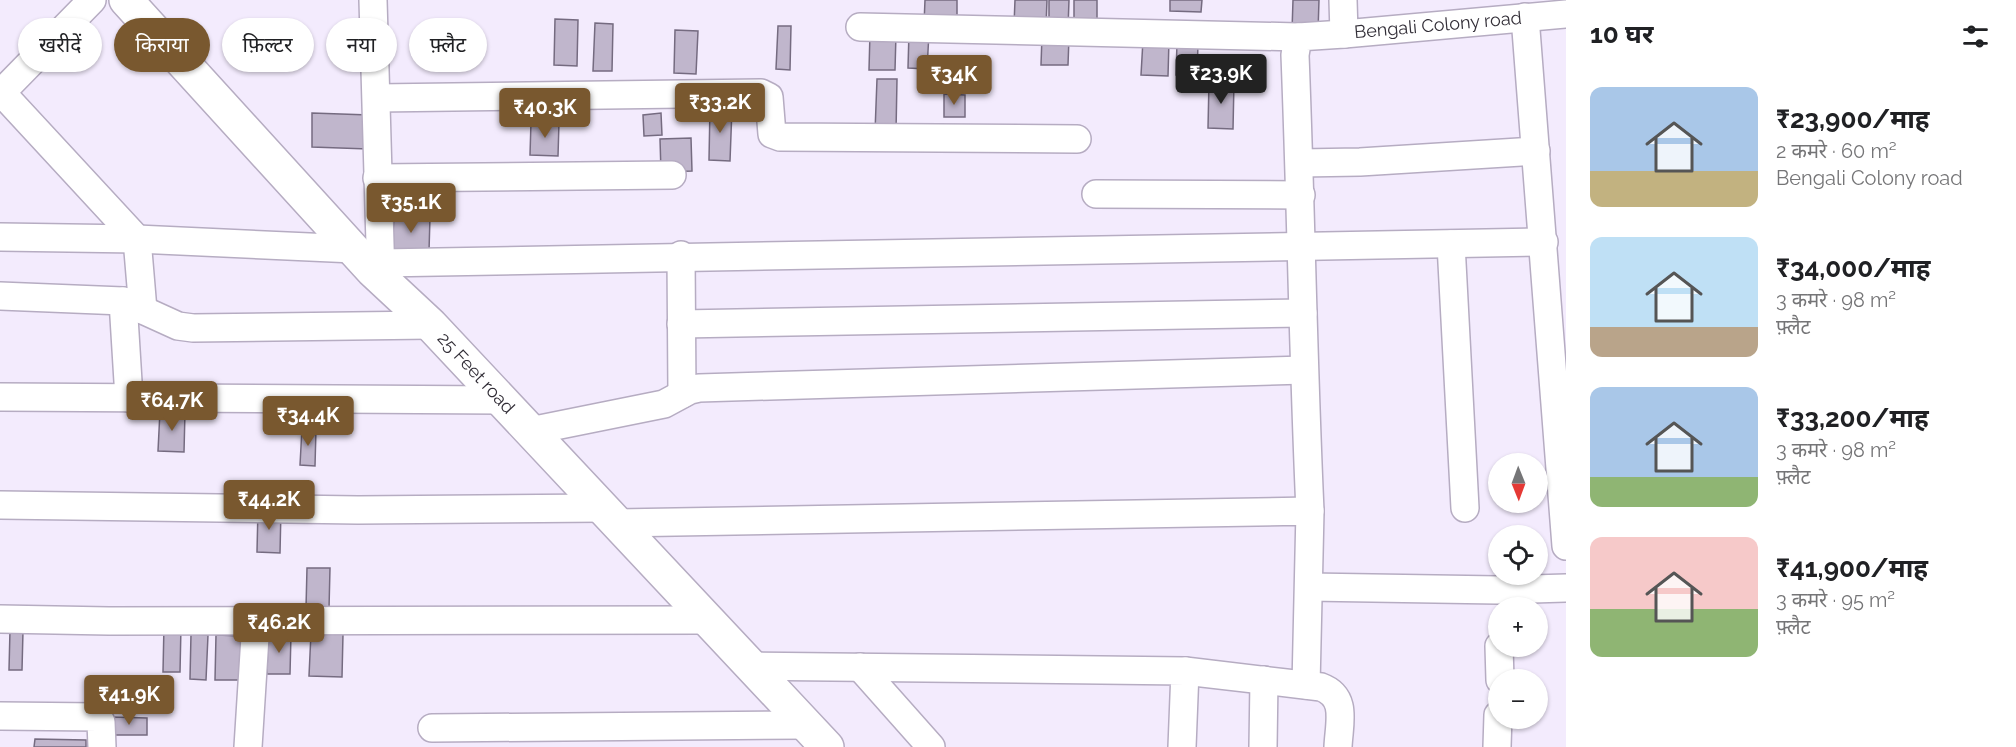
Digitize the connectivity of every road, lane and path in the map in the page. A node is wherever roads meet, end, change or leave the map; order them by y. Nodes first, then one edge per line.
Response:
1 (92, 0) edge
2 (126, 0) edge
3 (373, 0) edge
4 (1342, 0) edge
5 (1508, 12) edge
6 (1566, 14) edge
7 (860, 27) dead end
8 (1344, 34) junction
9 (1298, 38) junction
10 (0, 93) edge
11 (377, 98) junction
12 (1077, 139) dead end
13 (1536, 151) junction
14 (1300, 163) junction
15 (672, 175) dead end
16 (377, 178) junction
17 (1096, 194) dead end
18 (1301, 195) junction
19 (0, 237) edge
20 (137, 239) junction
21 (1544, 242) junction
22 (1451, 244) junction
23 (1301, 249) junction
24 (681, 255) junction
25 (372, 263) junction
26 (0, 296) edge
27 (133, 305) junction
28 (1303, 313) junction
29 (681, 324) junction
30 (431, 325) junction
31 (1558, 333) edge
32 (1304, 370) junction
33 (682, 394) junction
34 (0, 397) edge
35 (129, 398) junction
36 (501, 400) junction
37 (530, 431) junction
38 (0, 505) edge
39 (1465, 508) dead end
40 (1310, 512) junction
41 (611, 516) junction
42 (1566, 546) edge
43 (1309, 587) junction
44 (1566, 588) edge
45 (1515, 597) edge
46 (1488, 599) edge
47 (0, 619) edge
48 (708, 620) junction
49 (256, 621) junction
50 (750, 666) junction
51 (860, 667) junction
52 (1185, 671) junction
53 (1264, 680) junction
54 (1306, 685) junction
55 (0, 716) edge
56 (432, 728) dead end
57 (1498, 729) edge
58 (817, 736) edge
59 (102, 747) edge
60 (248, 747) edge
61 (931, 747) edge
62 (1182, 747) edge
63 (1263, 747) edge
64 (1338, 747) edge
65 (1497, 747) edge

1 - 10 street
2 - 25 street, 25 Feet road
3 - 11 street
4 - 8 street, Bengali Colony road
5 - 6 street, Bengali Colony road
5 - 8 street, Bengali Colony road
5 - 13 street
7 - 9 street
8 - 9 street
9 - 14 street
10 - 20 street
11 - 12 street
11 - 16 street
13 - 14 street
13 - 21 street
14 - 18 street
15 - 16 street
16 - 25 street
17 - 18 street
18 - 23 street
19 - 20 street
20 - 25 street
20 - 27 street
21 - 22 street
21 - 31 street
22 - 23 street
22 - 39 street
23 - 24 street
23 - 28 street
24 - 25 street
24 - 29 street
25 - 30 street, 25 Feet road
26 - 27 street
27 - 30 street
27 - 35 street
28 - 29 street
28 - 32 street
29 - 33 street
30 - 36 street, 25 Feet road
31 - 42 street
32 - 33 street
32 - 40 street
33 - 37 street
34 - 35 street
35 - 36 street
36 - 37 street, 25 Feet road
37 - 41 street, 25 Feet road
38 - 41 street
40 - 41 street
40 - 43 street
41 - 48 street, 25 Feet road
43 - 46 street
43 - 54 street
44 - 45 street
47 - 49 street
48 - 49 street
48 - 50 street, 25 Feet road
49 - 60 street
50 - 51 street
50 - 58 street, 25 Feet road
51 - 52 street
51 - 61 street
52 - 53 street
52 - 62 street
53 - 54 street
53 - 63 street
54 - 64 street
55 - 59 street
56 - 58 street
57 - 65 street

